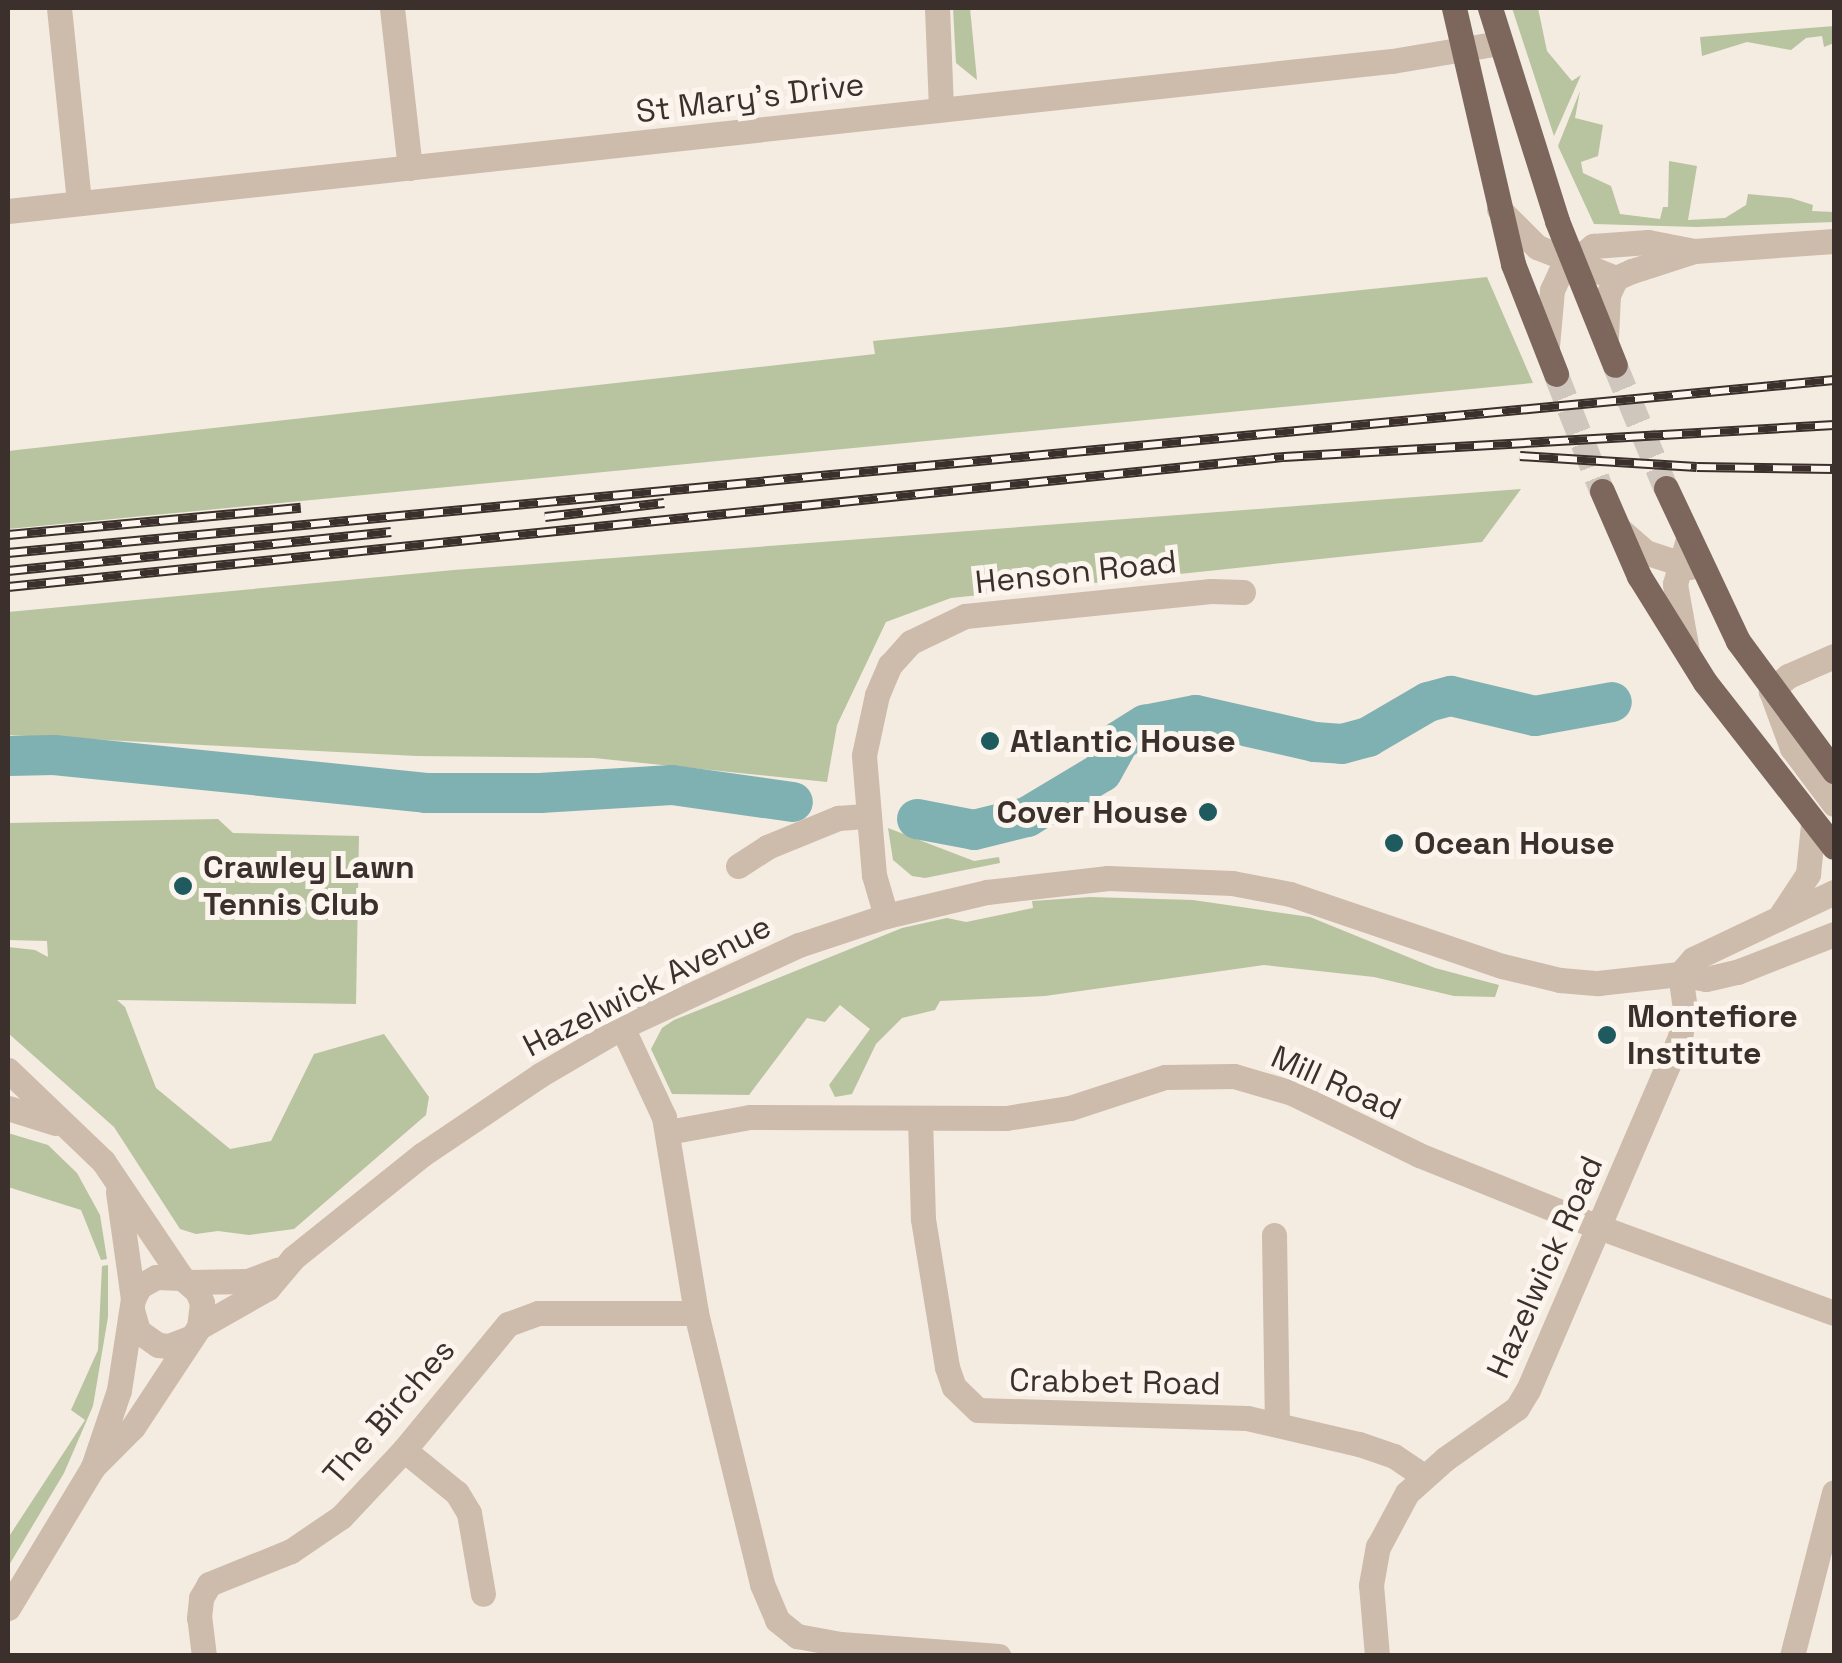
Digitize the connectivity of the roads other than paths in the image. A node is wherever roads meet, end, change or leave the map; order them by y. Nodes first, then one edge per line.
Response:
1 (59, 8) edge
2 (392, 8) edge
3 (936, 8) edge
4 (1454, 8) edge
5 (1490, 8) edge
6 (1500, 44) junction
7 (1465, 50) junction
8 (942, 108) junction
9 (410, 168) junction
10 (78, 203) junction
11 (1499, 209) junction
12 (8, 210) edge
13 (1834, 240) edge
14 (1694, 251) junction
15 (1583, 253) junction
16 (1616, 278) junction
17 (1611, 357) joint
18 (1552, 364) joint
19 (1666, 488) tunnel mouth
20 (1602, 490) tunnel mouth
21 (1618, 529) junction
22 (1689, 558) junction
23 (1243, 592) dead end
24 (1688, 656) junction
25 (1834, 656) edge
26 (1771, 691) junction
27 (1834, 772) edge
28 (1834, 804) edge
29 (869, 816) junction
30 (1813, 825) junction
31 (1834, 847) edge
32 (738, 866) dead end
33 (1834, 892) edge
34 (886, 916) junction
35 (1776, 922) junction
36 (1834, 934) edge
37 (1680, 974) junction
38 (622, 1027) junction
39 (8, 1072) edge
40 (8, 1092) edge
41 (8, 1108) edge
42 (920, 1119) junction
43 (668, 1132) junction
44 (82, 1138) junction
45 (116, 1182) junction
46 (1600, 1228) junction
47 (1274, 1236) dead end
48 (282, 1268) junction
49 (185, 1280) junction
50 (132, 1304) junction
51 (1834, 1312) edge
52 (696, 1313) junction
53 (195, 1332) junction
54 (1277, 1422) junction
55 (404, 1450) junction
56 (93, 1467) junction
57 (1424, 1476) junction
58 (1834, 1492) edge
59 (484, 1594) dead end
60 (8, 1608) edge
61 (840, 1650) edge
62 (204, 1656) edge
63 (1000, 1656) edge
64 (1377, 1656) edge
65 (1792, 1656) edge

1 - 10 street
2 - 9 street
3 - 8 street
4 - 7 main road
5 - 6 main road
6 - 7 street, St Mary's Drive
6 - 15 main road
7 - 8 street, St Mary's Drive
7 - 11 main road
8 - 9 street, St Mary's Drive
9 - 10 street, St Mary's Drive
10 - 12 street, St Mary's Drive
11 - 15 street
11 - 18 main road
13 - 14 street
14 - 15 street
14 - 16 street
15 - 16 street
15 - 17 main road
15 - 18 street
16 - 17 street
19 - 22 main road
20 - 21 main road
21 - 22 street
21 - 24 main road
22 - 24 street
22 - 26 main road
23 - 29 street, Henson Road
24 - 30 main road
25 - 26 street
26 - 27 main road
26 - 28 street
29 - 32 street
29 - 34 street, Henson Road
30 - 31 main road
30 - 35 street
33 - 35 street, Hazelwick Avenue
34 - 37 street, Hazelwick Avenue
34 - 38 street, Hazelwick Avenue
35 - 37 street, Hazelwick Avenue
36 - 37 street, Hazelwick Avenue
37 - 46 street, Hazelwick Road
38 - 43 street
38 - 48 street, Hazelwick Avenue
39 - 40 street
39 - 44 street
41 - 44 street
42 - 43 street, Mill Road
42 - 46 street, Mill Road
42 - 54 street, Crabbet Road
43 - 52 street
44 - 45 street
45 - 49 street
45 - 50 street
46 - 51 street, Mill Road
46 - 57 street, Hazelwick Road
47 - 54 street
48 - 49 street, Hazelwick Avenue
48 - 53 street, Hazelwick Avenue
49 - 50 street
49 - 53 street
50 - 53 street
50 - 56 street
52 - 55 street, The Birches
52 - 61 street
53 - 56 street
54 - 57 street, Crabbet Road
55 - 59 street
55 - 62 street, The Birches
56 - 60 street
57 - 64 street, Hazelwick Road
58 - 65 street
61 - 63 street

